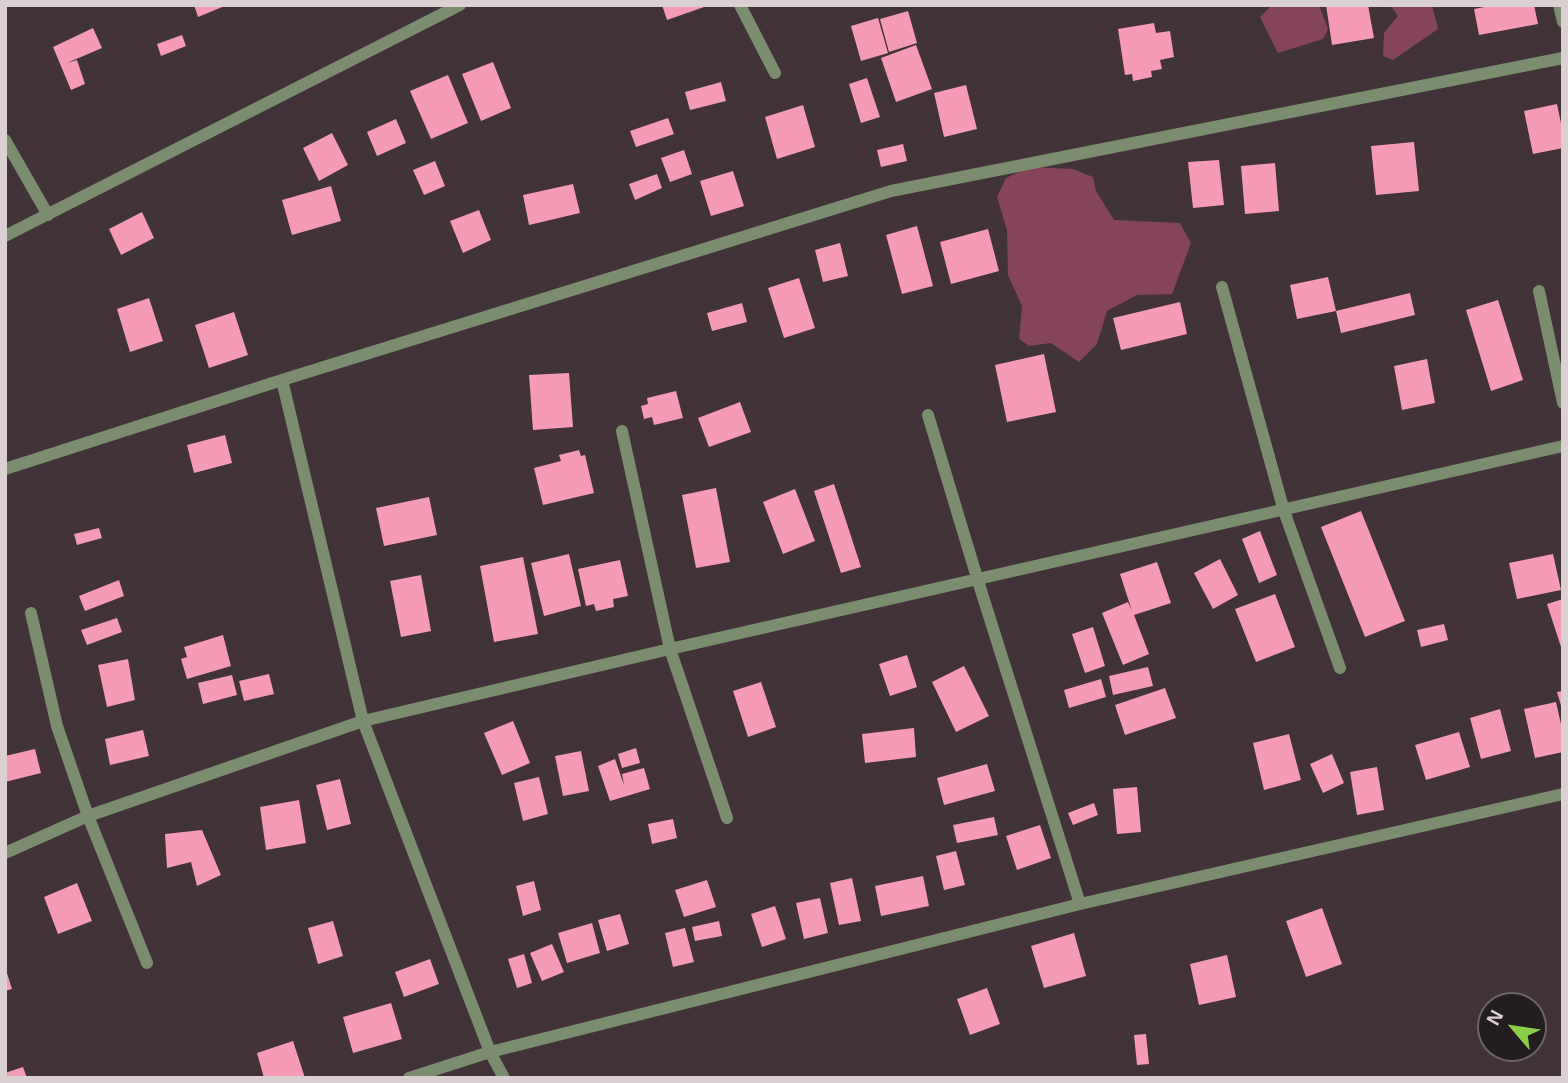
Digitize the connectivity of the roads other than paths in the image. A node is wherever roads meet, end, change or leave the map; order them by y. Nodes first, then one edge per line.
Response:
1 (460, 5) edge
2 (740, 5) edge
3 (1559, 5) edge
4 (1563, 22) edge
5 (1563, 58) edge
6 (775, 73) dead end
7 (5, 140) edge
8 (48, 215) junction
9 (5, 236) edge
10 (1222, 287) dead end
11 (1539, 291) dead end
12 (282, 380) junction
13 (1563, 403) edge
14 (928, 415) dead end
15 (622, 430) dead end
16 (1563, 446) edge
17 (5, 469) edge
18 (1284, 511) junction
19 (978, 581) junction
20 (31, 613) dead end
21 (670, 649) junction
22 (1340, 668) dead end
23 (363, 721) junction
24 (1563, 794) edge
25 (88, 816) junction
26 (727, 818) dead end
27 (5, 853) edge
28 (1080, 904) junction
29 (147, 963) dead end
30 (490, 1052) junction
31 (408, 1078) edge
32 (504, 1078) edge

1 - 8 street
2 - 6 street
3 - 4 street
5 - 12 street
7 - 8 street
8 - 9 street
10 - 18 street
11 - 13 street
12 - 17 street
12 - 23 street
14 - 19 street
15 - 21 street
16 - 18 street
18 - 19 street
18 - 22 street
19 - 21 street
19 - 28 street
20 - 25 street
21 - 23 street
21 - 26 street
23 - 25 street
23 - 30 street
24 - 28 street
25 - 27 street
25 - 29 street
28 - 30 street
30 - 31 street
30 - 32 street

